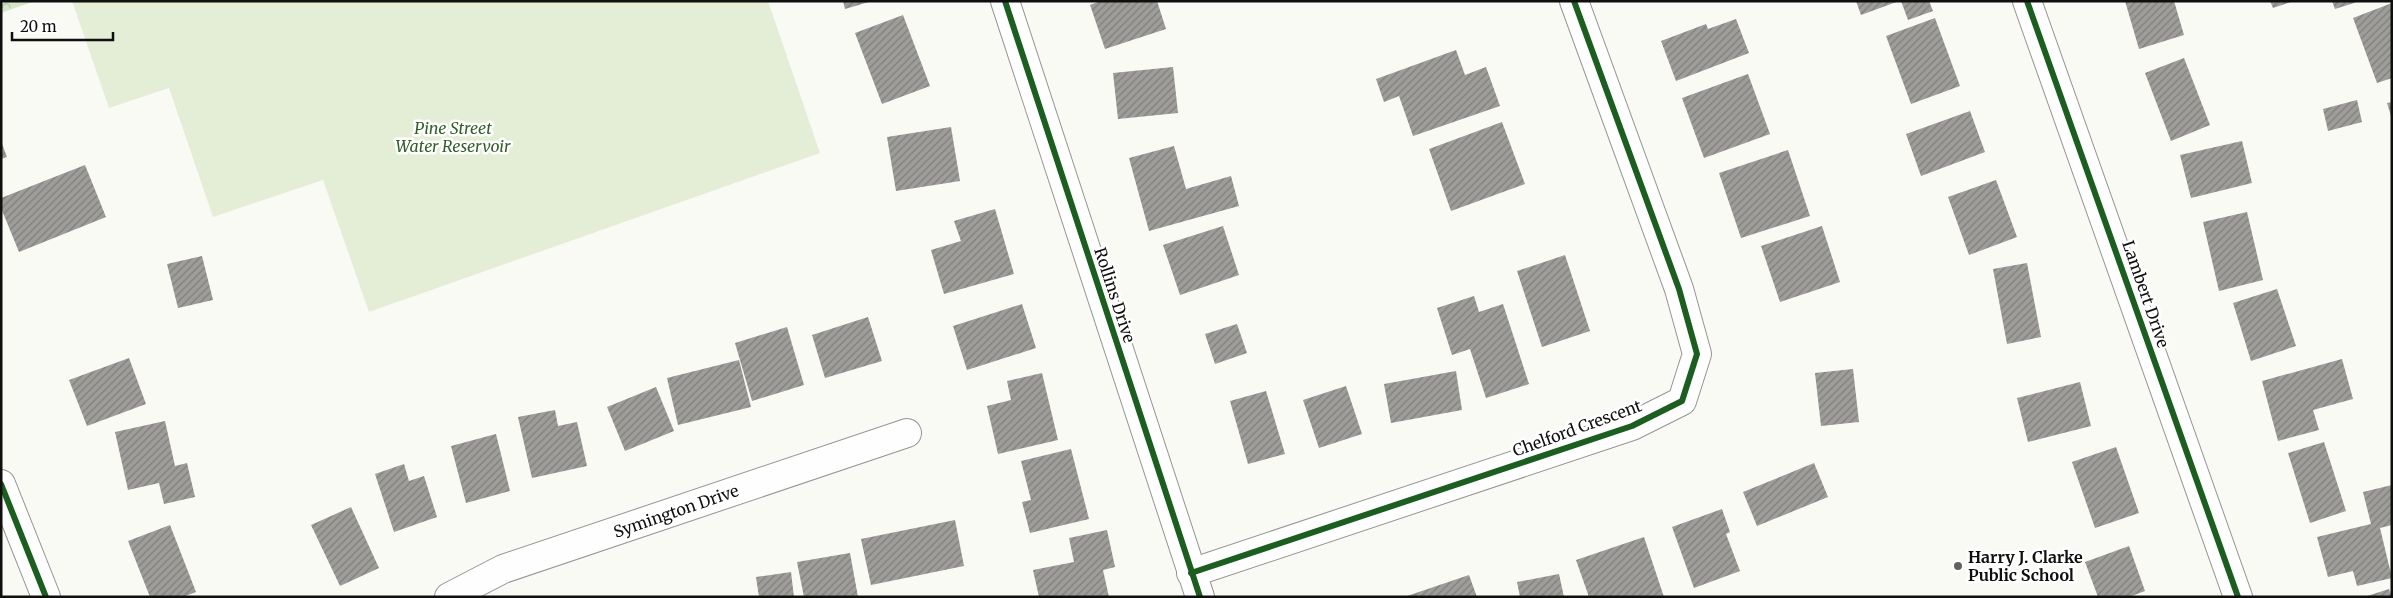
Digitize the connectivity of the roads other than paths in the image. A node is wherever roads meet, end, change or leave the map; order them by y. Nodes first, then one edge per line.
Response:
1 (1005, 1) edge
2 (1574, 1) edge
3 (2027, 1) edge
4 (907, 433) dead end
5 (1, 484) edge
6 (1195, 585) edge
7 (46, 597) edge
8 (449, 597) edge
9 (2238, 597) edge

1 - 6 street, Rollins Drive
2 - 6 street, Chelford Crescent
3 - 9 street, Lambert Drive
4 - 8 street, Symington Drive
5 - 7 street

